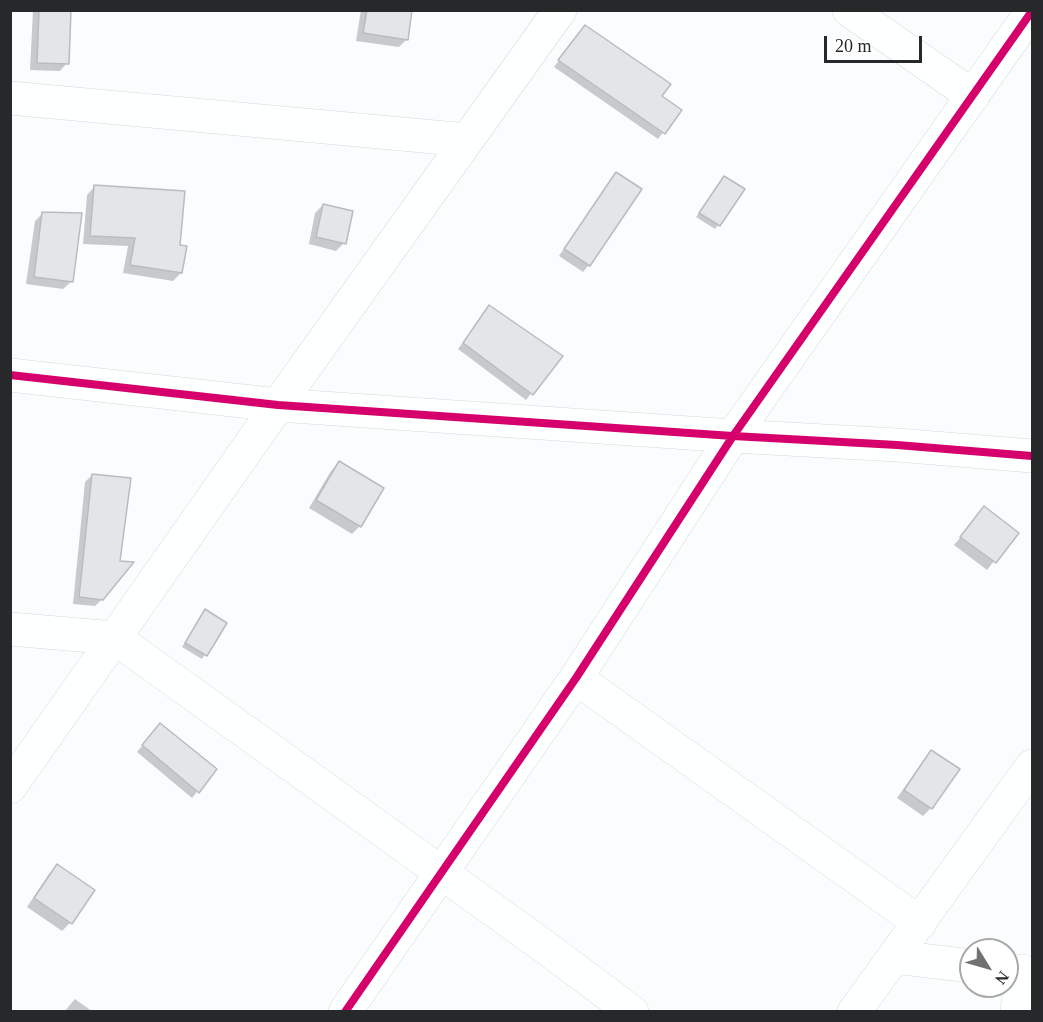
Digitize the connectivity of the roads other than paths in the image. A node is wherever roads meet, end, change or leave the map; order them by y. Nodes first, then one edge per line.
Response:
1 (560, 10) edge
2 (849, 10) edge
3 (1032, 11) edge
4 (973, 96) junction
5 (10, 98) edge
6 (467, 140) junction
7 (10, 375) edge
8 (278, 405) junction
9 (733, 436) junction
10 (1032, 456) edge
11 (10, 629) edge
12 (115, 638) junction
13 (576, 678) junction
14 (1032, 766) edge
15 (10, 787) edge
16 (440, 872) junction
17 (920, 923) junction
18 (895, 957) junction
19 (959, 965) edge
20 (1020, 971) edge
21 (345, 1011) edge
22 (632, 1011) edge
23 (854, 1011) edge
24 (1017, 1011) edge

1 - 6 street
2 - 4 street
3 - 4 street
4 - 9 street
5 - 6 street
6 - 8 street
7 - 8 street
8 - 9 street
8 - 12 street
9 - 10 street
9 - 13 street
11 - 12 street
12 - 15 street
12 - 16 street
13 - 16 street
13 - 17 street
14 - 17 street
16 - 21 street
16 - 22 street
17 - 18 street
18 - 19 street
18 - 23 street
20 - 24 street

